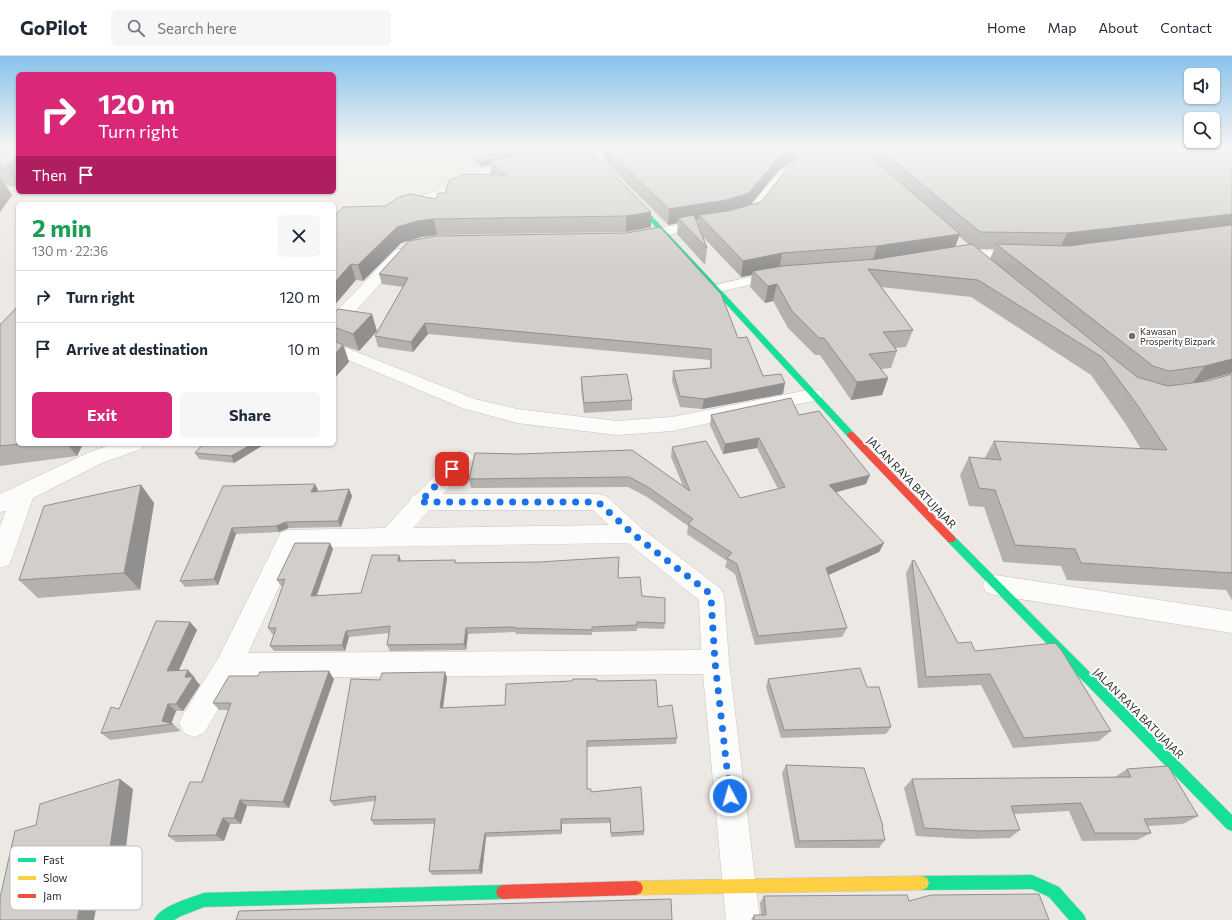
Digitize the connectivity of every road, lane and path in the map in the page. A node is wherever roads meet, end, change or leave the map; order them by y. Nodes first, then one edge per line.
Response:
1 (455, 188) edge
2 (772, 188) edge
3 (625, 191) edge
4 (392, 210) edge
5 (664, 232) junction
6 (626, 237) edge
7 (413, 244) edge
8 (963, 249) junction
9 (1036, 256) edge
10 (939, 259) edge
11 (987, 269) edge
12 (756, 280) edge
13 (715, 289) junction
14 (336, 322) edge
15 (336, 349) edge
16 (813, 395) junction
17 (128, 446) edge
18 (463, 458) dead end
19 (23, 494) junction
20 (420, 502) junction
21 (0, 504) edge
22 (633, 534) junction
23 (391, 537) junction
24 (0, 558) edge
25 (995, 585) junction
26 (1232, 622) edge
27 (715, 662) junction
28 (229, 666) junction
29 (194, 723) dead end
30 (1232, 824) edge
31 (740, 885) junction
32 (161, 920) edge
33 (743, 920) edge
34 (1079, 920) edge

1 - 4 street
2 - 5 street
3 - 5 main road, JALAN RAYA BATUJAJAR
5 - 6 street
5 - 13 main road, JALAN RAYA BATUJAJAR
7 - 14 street
8 - 9 street
8 - 10 street
8 - 11 street
12 - 13 lane
13 - 16 main road, JALAN RAYA BATUJAJAR
15 - 16 street
16 - 25 main road, JALAN RAYA BATUJAJAR
17 - 19 street
18 - 20 street
19 - 21 street
19 - 24 street
20 - 22 street
20 - 23 street
22 - 23 street
22 - 27 street
23 - 28 street
25 - 26 street
25 - 30 main road, JALAN RAYA BATUJAJAR
27 - 28 street
27 - 31 street
28 - 29 street
31 - 32 main road
31 - 33 street
31 - 34 main road

